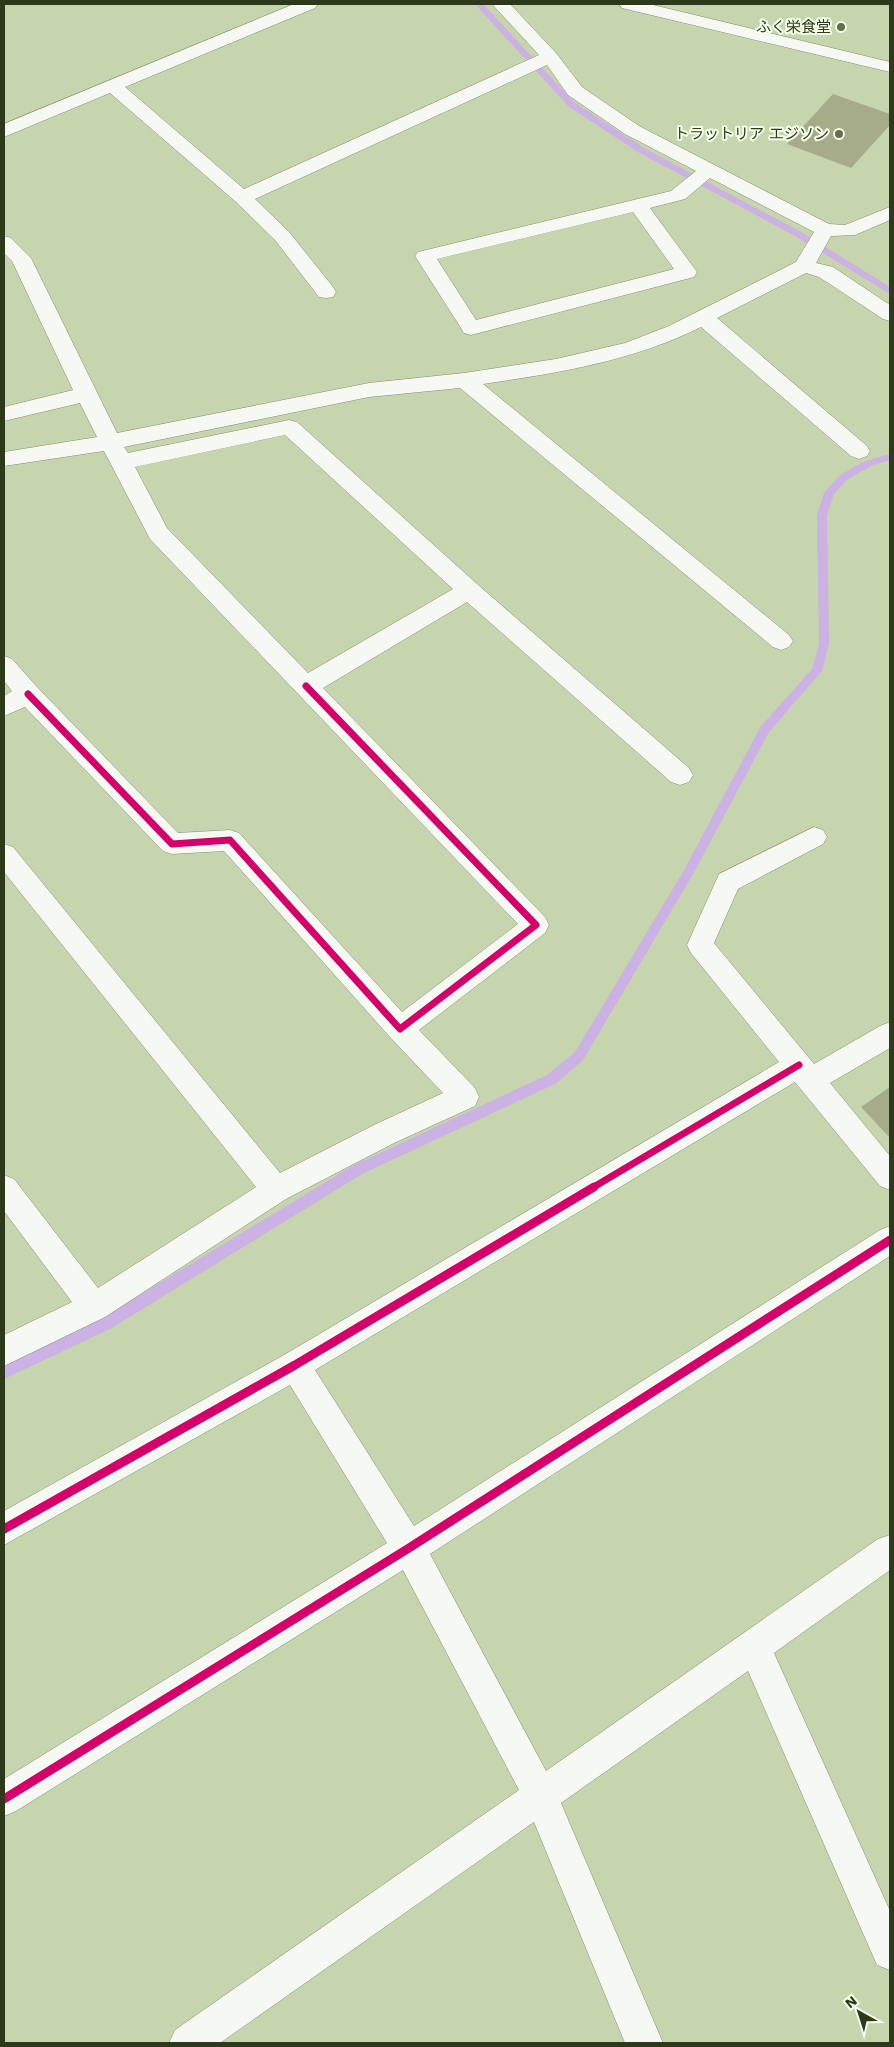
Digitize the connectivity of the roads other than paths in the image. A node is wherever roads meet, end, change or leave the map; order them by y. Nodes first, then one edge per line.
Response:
1 (309, 4) edge
2 (501, 4) edge
3 (628, 4) edge
4 (547, 59) junction
5 (890, 67) edge
6 (113, 86) junction
7 (4, 131) edge
8 (701, 176) junction
9 (242, 196) junction
10 (638, 205) junction
11 (890, 213) edge
12 (823, 233) junction
13 (4, 242) edge
14 (808, 260) junction
15 (326, 292) dead end
16 (890, 314) edge
17 (703, 317) junction
18 (464, 380) junction
19 (86, 394) junction
20 (4, 414) edge
21 (111, 442) junction
22 (859, 451) dead end
23 (4, 459) edge
24 (122, 462) junction
25 (468, 590) junction
26 (781, 641) dead end
27 (4, 665) edge
28 (306, 686) junction
29 (28, 694) junction
30 (4, 707) edge
31 (680, 775) dead end
32 (814, 837) dead end
33 (4, 854) edge
34 (400, 1029) junction
35 (890, 1034) edge
36 (805, 1072) junction
37 (890, 1177) edge
38 (4, 1188) edge
39 (276, 1190) junction
40 (890, 1240) edge
41 (94, 1307) junction
42 (4, 1351) edge
43 (296, 1365) junction
44 (4, 1529) edge
45 (409, 1548) junction
46 (890, 1551) edge
47 (754, 1647) junction
48 (541, 1797) junction
49 (4, 1799) edge
50 (890, 1952) edge
51 (636, 2040) edge
52 (188, 2043) edge

1 - 6 street
2 - 4 street
3 - 5 street
4 - 8 street
4 - 9 street
6 - 7 street
6 - 9 street
8 - 10 street
8 - 12 street
9 - 15 street
10 - 10 street
11 - 12 street
12 - 14 street
13 - 19 street
14 - 16 street
14 - 17 street
17 - 18 street
17 - 22 street
18 - 21 street
18 - 26 street
19 - 20 street
19 - 21 street
21 - 23 street
21 - 24 street
24 - 25 street
24 - 28 street
25 - 28 street
25 - 31 street
27 - 29 street
28 - 34 street
29 - 30 street
29 - 34 street
32 - 36 street
33 - 39 street
34 - 39 street
35 - 36 street
36 - 37 street
36 - 43 street
38 - 41 street
39 - 41 street
40 - 45 street
41 - 42 street
43 - 44 street
43 - 45 street
45 - 48 street
45 - 49 street
46 - 47 street
47 - 48 street
47 - 50 street
48 - 51 street
48 - 52 street

